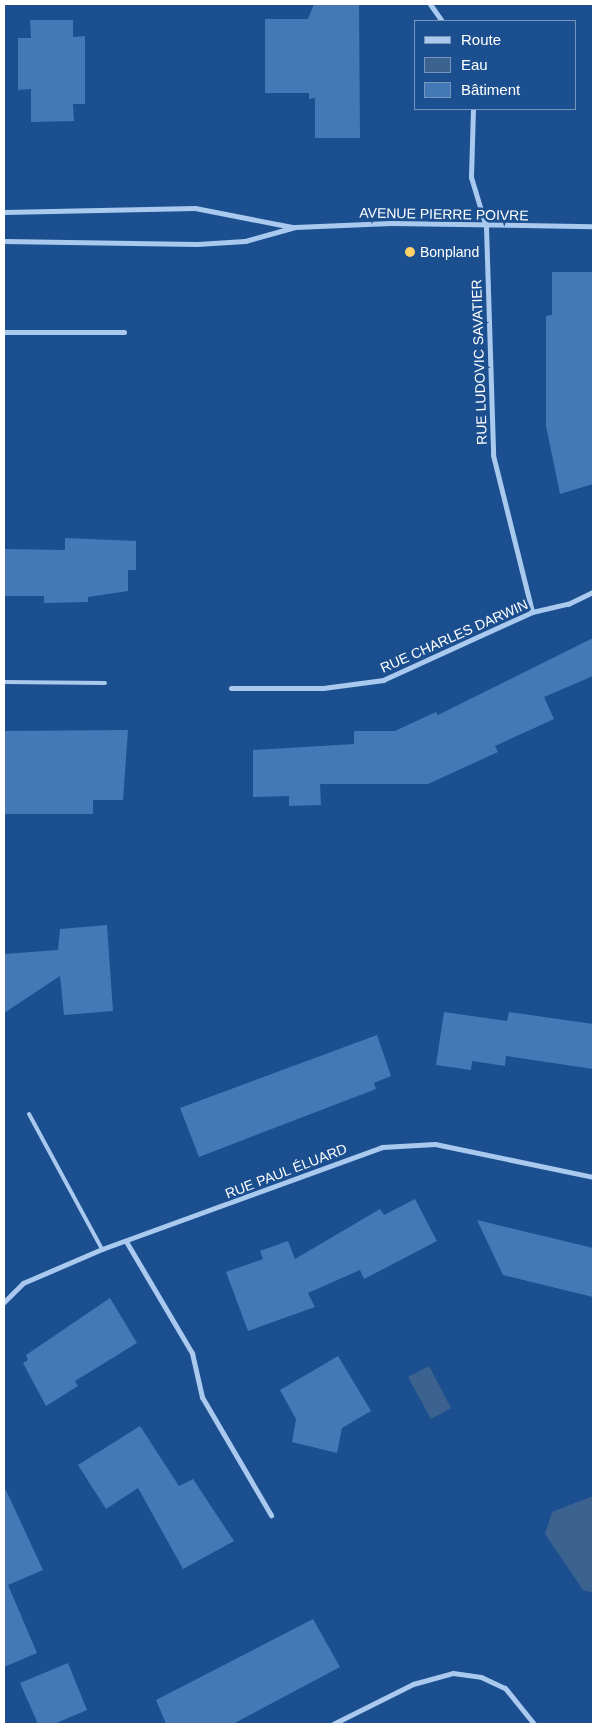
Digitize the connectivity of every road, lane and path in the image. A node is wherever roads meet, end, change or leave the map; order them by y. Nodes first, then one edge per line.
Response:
1 (430, 4) edge
2 (441, 20) edge
3 (473, 110) edge
4 (4, 212) edge
5 (486, 226) junction
6 (593, 226) edge
7 (295, 228) junction
8 (4, 241) edge
9 (4, 332) edge
10 (124, 332) dead end
11 (593, 592) edge
12 (532, 612) junction
13 (4, 682) edge
14 (105, 683) dead end
15 (231, 688) dead end
16 (28, 1114) dead end
17 (593, 1177) edge
18 (126, 1243) junction
19 (102, 1249) junction
20 (4, 1302) edge
21 (271, 1515) dead end
22 (333, 1724) edge
23 (534, 1724) edge

1 - 2 street
3 - 5 street, RUE LUDOVIC SAVATIER
4 - 7 street, AVENUE PIERRE POIVRE
5 - 6 street, AVENUE PIERRE POIVRE
5 - 7 street, AVENUE PIERRE POIVRE
5 - 12 street, RUE LUDOVIC SAVATIER
7 - 8 street, AVENUE PIERRE POIVRE
9 - 10 street
11 - 12 street, RUE CHARLES DARWIN
12 - 15 street, RUE CHARLES DARWIN
13 - 14 lane
16 - 19 lane
17 - 18 street, RUE PAUL ÉLUARD
18 - 19 street, RUE PAUL ÉLUARD
18 - 21 street
19 - 20 street, RUE PAUL ÉLUARD
22 - 23 street

